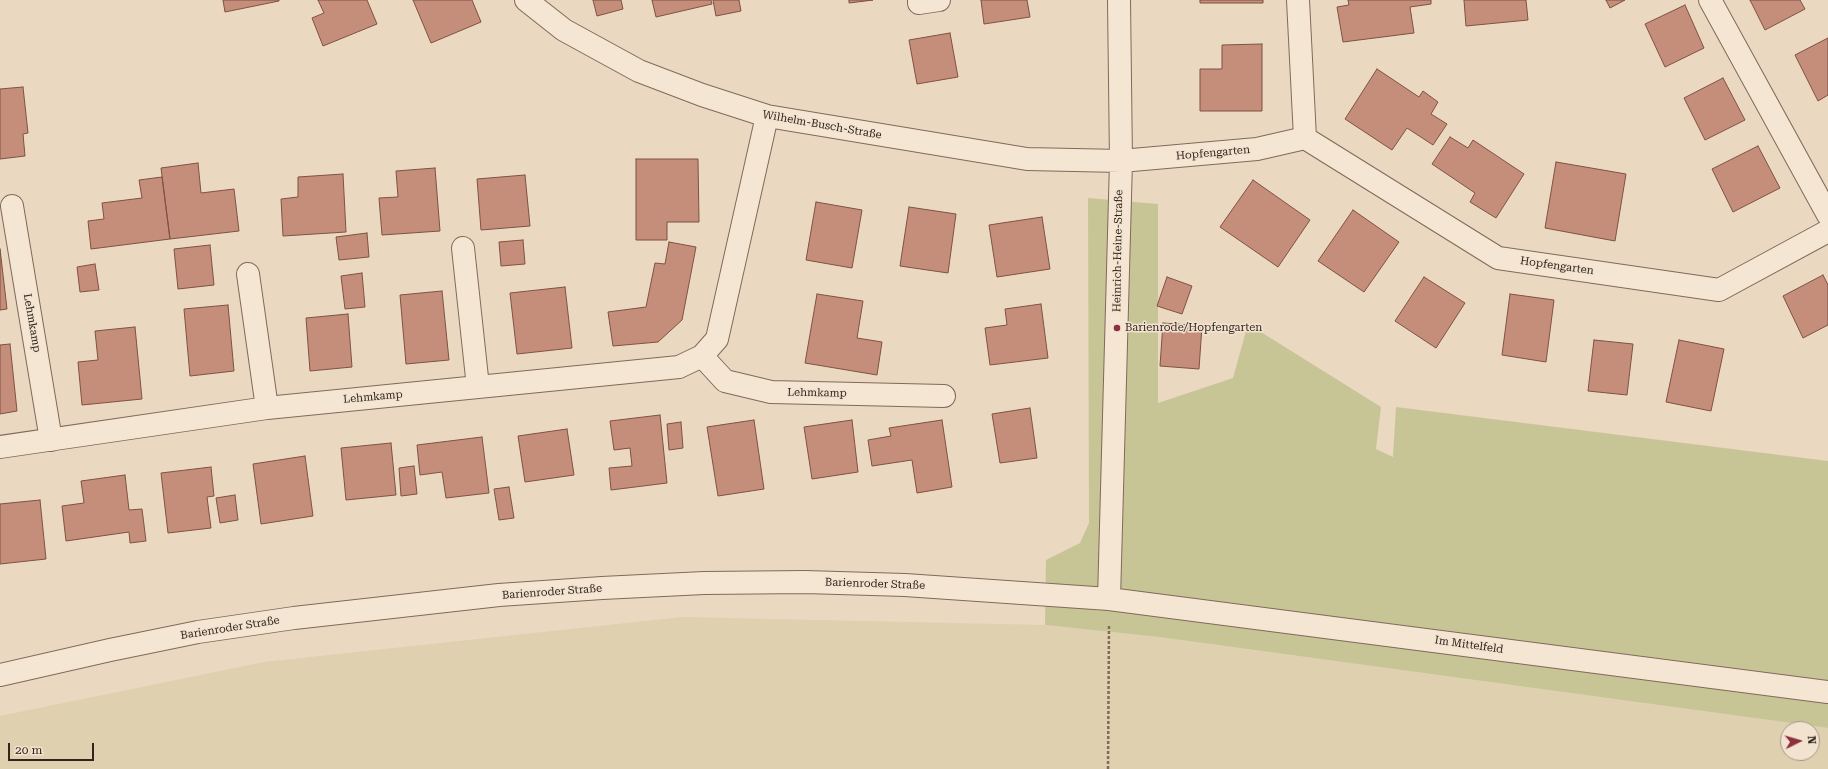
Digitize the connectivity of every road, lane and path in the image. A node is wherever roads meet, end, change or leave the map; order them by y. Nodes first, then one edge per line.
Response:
1 (526, 0) edge
2 (919, 0) edge
3 (939, 0) edge
4 (1119, 0) edge
5 (1298, 0) edge
6 (1710, 0) edge
7 (766, 116) junction
8 (1305, 138) junction
9 (1121, 161) junction
10 (12, 206) dead end
11 (1828, 214) edge
12 (1828, 231) edge
13 (463, 248) dead end
14 (248, 274) dead end
15 (702, 356) junction
16 (478, 387) junction
17 (944, 396) dead end
18 (266, 408) junction
19 (51, 440) junction
20 (0, 447) edge
21 (1109, 599) junction
22 (0, 675) edge
23 (1828, 692) edge
24 (1108, 769) edge

1 - 7 street, Wilhelm-Busch-Straße
2 - 3 street
4 - 9 street, Heinrich-Heine-Straße
5 - 8 street
6 - 11 street
7 - 9 street, Wilhelm-Busch-Straße
7 - 15 street, Lehmkamp
8 - 9 street, Hopfengarten
8 - 12 street, Hopfengarten
9 - 21 street, Heinrich-Heine-Straße
10 - 19 street, Lehmkamp
13 - 16 street
14 - 18 street
15 - 16 street, Lehmkamp
15 - 17 street, Lehmkamp
16 - 18 street, Lehmkamp
18 - 19 street, Lehmkamp
19 - 20 street, Lehmkamp
21 - 22 street, Barienroder Straße
21 - 23 street, Im Mittelfeld
21 - 24 path

